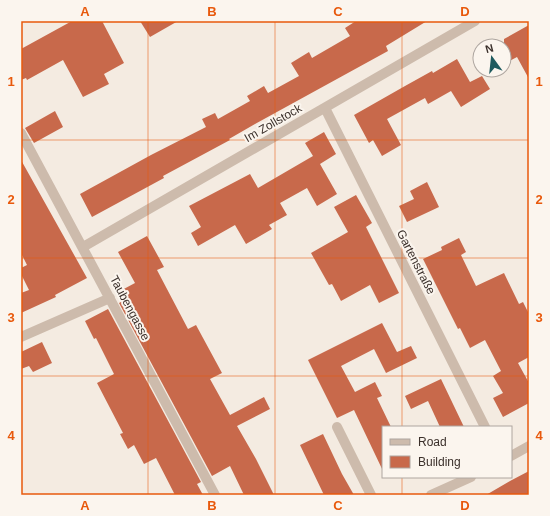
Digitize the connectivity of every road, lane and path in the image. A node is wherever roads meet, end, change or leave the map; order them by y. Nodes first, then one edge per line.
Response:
1 (475, 21) edge
2 (325, 108) junction
3 (21, 133) edge
4 (83, 247) junction
5 (110, 298) junction
6 (21, 337) edge
7 (484, 426) edge
8 (337, 427) dead end
9 (529, 446) edge
10 (512, 455) edge
11 (470, 478) edge
12 (216, 495) edge
13 (371, 495) edge
14 (431, 495) edge

1 - 2 street, Im Zollstock
2 - 4 street, Im Zollstock
2 - 7 street, Gartenstraße
3 - 4 street, Taubengasse
4 - 5 street, Taubengasse
5 - 6 street
5 - 12 street, Taubengasse
8 - 13 street
9 - 10 street
11 - 14 street

